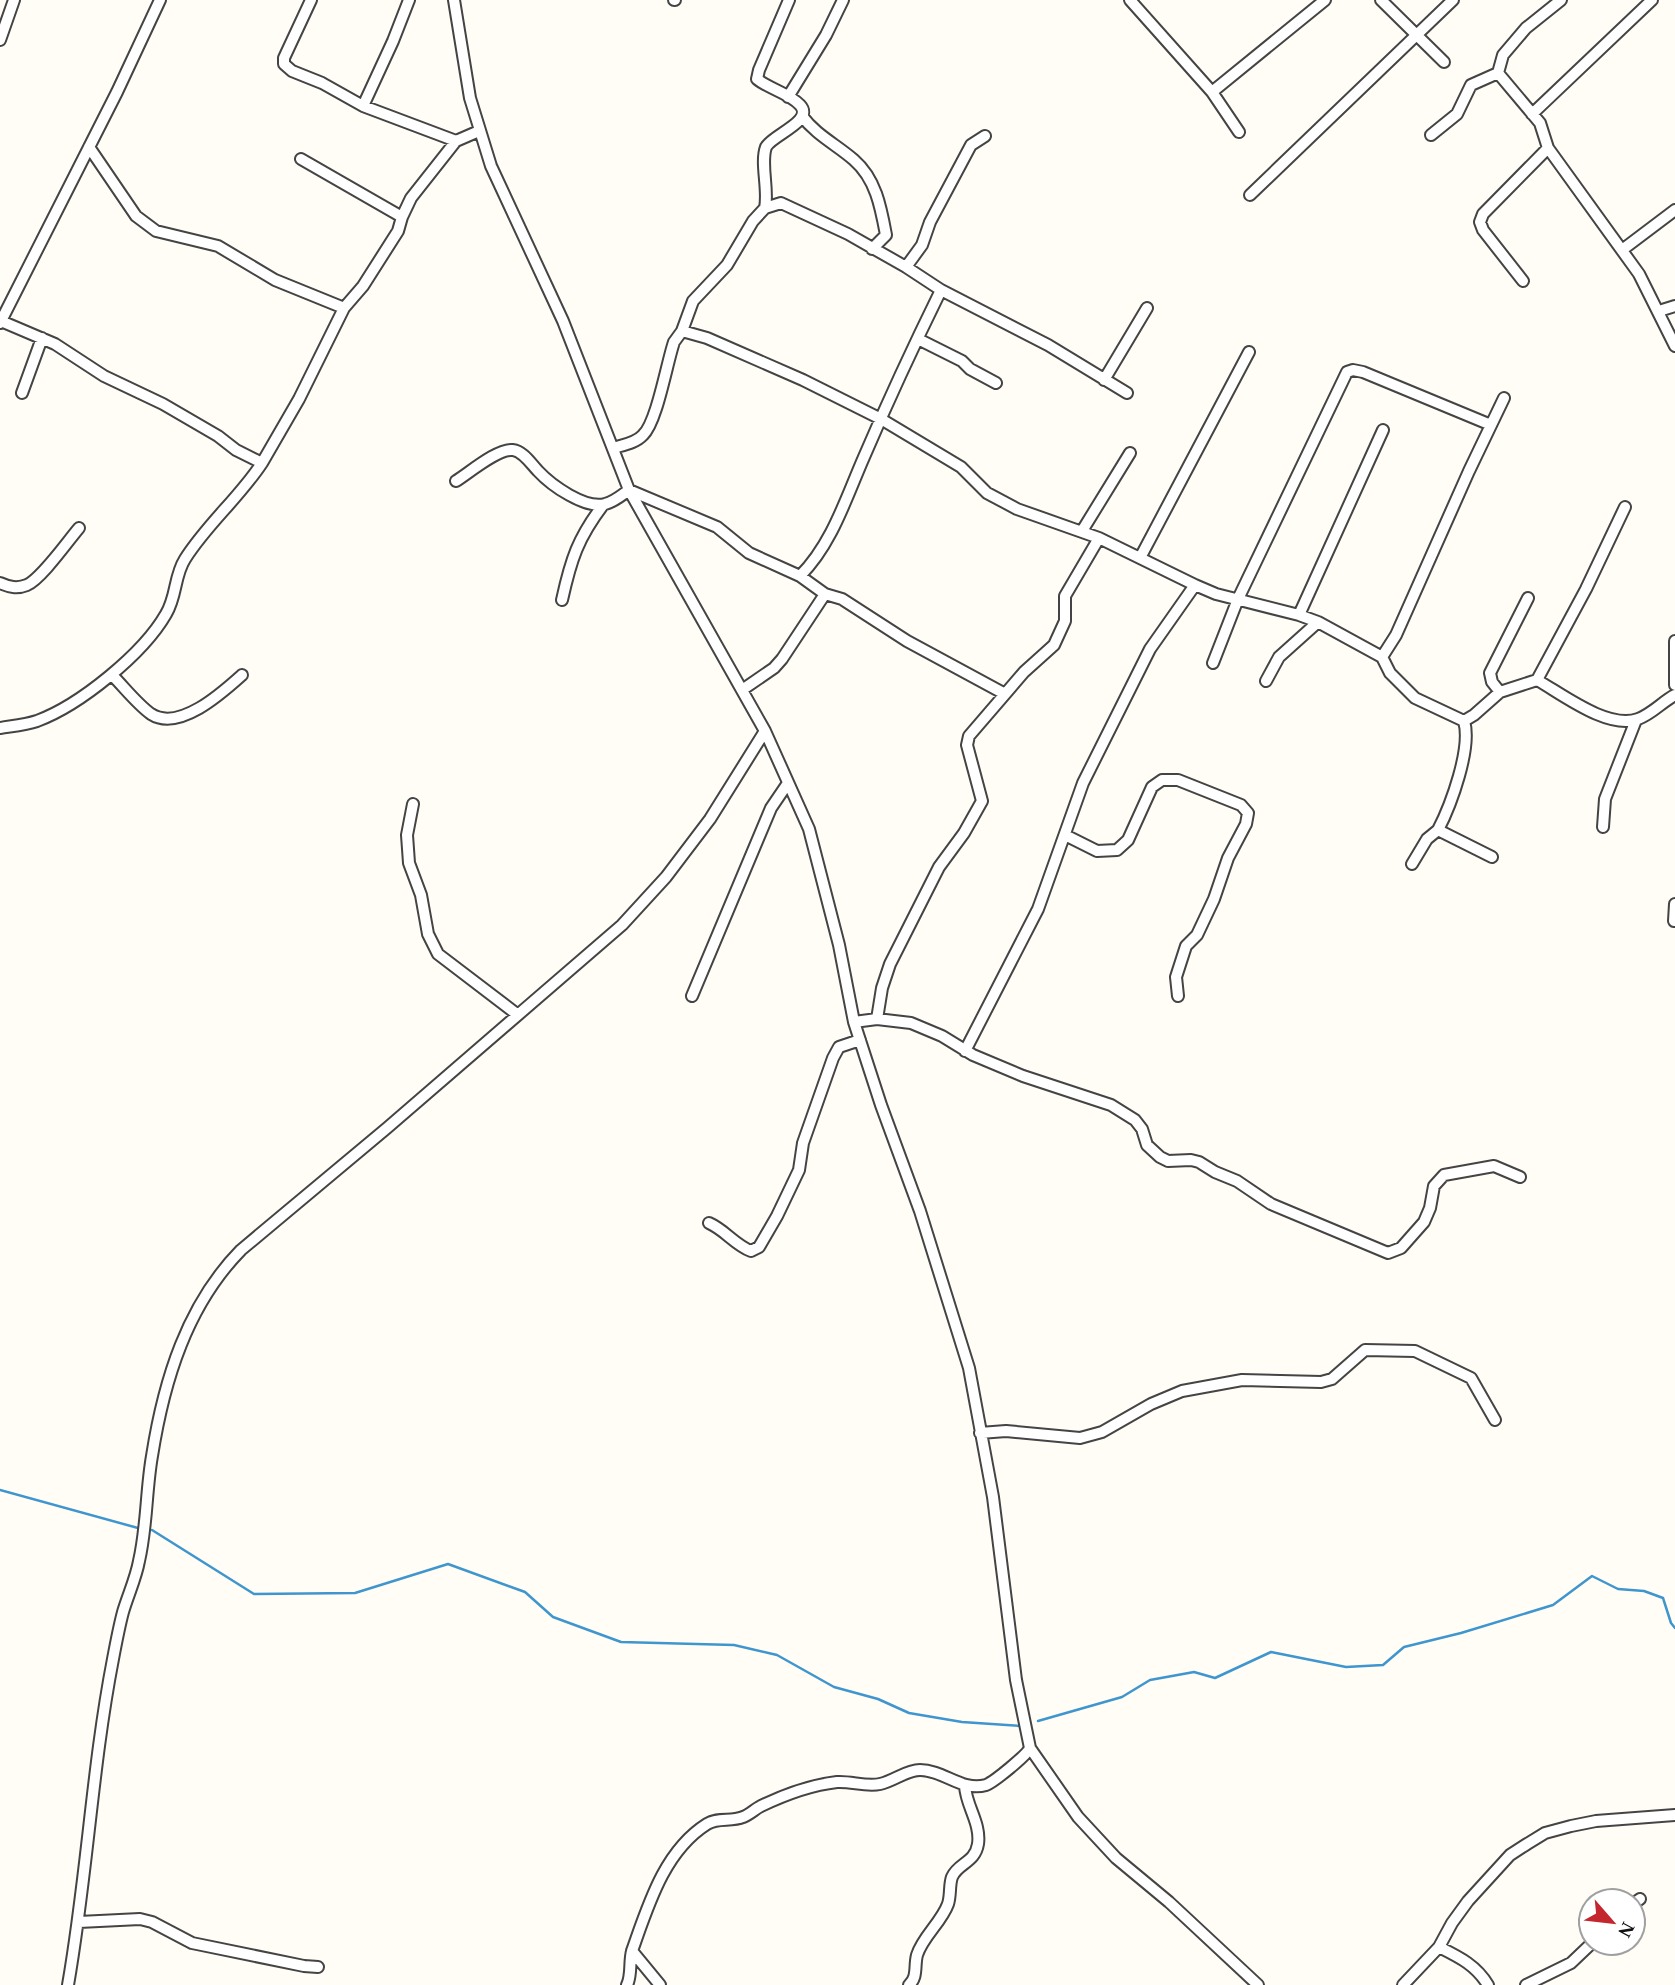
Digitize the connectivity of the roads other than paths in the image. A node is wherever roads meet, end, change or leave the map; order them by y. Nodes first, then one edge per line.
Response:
1 (14, 0) edge
2 (160, 0) edge
3 (311, 0) edge
4 (409, 0) edge
5 (454, 0) edge
6 (789, 0) edge
7 (843, 0) edge
8 (1130, 0) edge
9 (1325, 0) edge
10 (1381, 0) edge
11 (1453, 0) edge
12 (1561, 0) edge
13 (1652, 0) edge
14 (1415, 34) junction
15 (0, 40) edge
16 (1444, 62) dead end
17 (1498, 73) junction
18 (1212, 92) junction
19 (788, 97) junction
20 (363, 106) junction
21 (1532, 114) junction
22 (802, 116) junction
23 (479, 131) junction
24 (1238, 132) dead end
25 (1431, 135) dead end
26 (985, 136) dead end
27 (456, 141) junction
28 (89, 147) junction
29 (1548, 148) junction
30 (301, 159) dead end
31 (1250, 195) dead end
32 (765, 208) junction
33 (1675, 210) edge
34 (402, 217) junction
35 (872, 249) junction
36 (1622, 250) junction
37 (906, 267) junction
38 (1523, 281) dead end
39 (941, 290) junction
40 (1675, 306) edge
41 (344, 308) junction
42 (1147, 308) dead end
43 (1659, 311) junction
44 (1, 322) edge
45 (682, 331) junction
46 (42, 338) junction
47 (918, 339) junction
48 (1675, 346) edge
49 (1249, 352) dead end
50 (1104, 380) junction
51 (996, 383) dead end
52 (22, 393) dead end
53 (1127, 393) dead end
54 (1504, 398) dead end
55 (881, 419) junction
56 (1490, 425) junction
57 (1383, 430) dead end
58 (613, 448) junction
59 (1130, 453) dead end
60 (262, 463) junction
61 (456, 481) dead end
62 (629, 490) junction
63 (603, 505) junction
64 (1625, 508) dead end
65 (79, 528) dead end
66 (1082, 531) junction
67 (1099, 538) junction
68 (1140, 558) junction
69 (800, 576) junction
70 (0, 583) edge
71 (1195, 585) junction
72 (825, 594) junction
73 (1238, 598) junction
74 (1528, 598) dead end
75 (562, 600) dead end
76 (1299, 615) junction
77 (1318, 622) junction
78 (1675, 641) edge
79 (1382, 657) junction
80 (1213, 663) dead end
81 (112, 675) junction
82 (242, 676) dead end
83 (1537, 680) junction
84 (1266, 681) dead end
85 (1675, 685) edge
86 (742, 690) junction
87 (1500, 692) junction
88 (1005, 694) junction
89 (1675, 695) edge
90 (1636, 720) junction
91 (1464, 722) junction
92 (0, 728) edge
93 (765, 731) junction
94 (788, 783) junction
95 (413, 804) dead end
96 (1603, 827) dead end
97 (1438, 830) junction
98 (1065, 835) junction
99 (1492, 858) dead end
100 (1412, 864) dead end
101 (1675, 904) edge
102 (1674, 921) edge
103 (692, 996) dead end
104 (1178, 996) dead end
105 (518, 1015) junction
106 (877, 1019) junction
107 (854, 1022) junction
108 (860, 1040) junction
109 (965, 1051) junction
110 (1520, 1177) dead end
111 (709, 1223) dead end
112 (1495, 1420) dead end
113 (980, 1433) junction
114 (1030, 1748) junction
115 (965, 1786) junction
116 (1675, 1815) edge
117 (79, 1922) junction
118 (1439, 1947) junction
119 (632, 1951) junction
120 (1577, 1957) edge
121 (318, 1967) dead end
122 (68, 1985) edge
123 (627, 1985) edge
124 (660, 1985) edge
125 (909, 1985) edge
126 (1258, 1985) edge
127 (1403, 1985) edge
128 (1488, 1985) edge
129 (1526, 1985) edge

1 - 15 street
2 - 28 street
3 - 20 street
4 - 20 street
5 - 23 street
6 - 19 street
7 - 19 street
8 - 18 street
9 - 18 street
10 - 14 street
11 - 14 street
12 - 17 street
13 - 21 street
14 - 16 street
14 - 31 street
17 - 21 street
17 - 25 street
18 - 24 street
19 - 22 street
20 - 27 street
21 - 29 street
22 - 32 street
22 - 35 street
23 - 27 street
23 - 58 street
26 - 37 street
27 - 34 street
28 - 41 street
28 - 44 street
29 - 36 street
29 - 38 street
30 - 34 street
32 - 35 street
32 - 45 street
33 - 36 street
34 - 41 street
35 - 37 street
36 - 43 street
37 - 39 street
39 - 47 street
39 - 50 street
40 - 43 street
41 - 60 street
42 - 50 street
43 - 48 street
44 - 46 street
45 - 55 street
45 - 58 street
46 - 52 street
46 - 60 street
47 - 51 street
47 - 55 street
49 - 68 street
50 - 53 street
54 - 56 street
55 - 66 street
55 - 69 street
56 - 73 street
56 - 79 street
57 - 76 street
58 - 62 street
59 - 66 street
60 - 81 street
61 - 63 street
62 - 63 street
62 - 69 street
62 - 86 street
63 - 75 street
64 - 83 street
65 - 70 street
66 - 67 street
67 - 68 street
67 - 88 street
68 - 71 street
69 - 72 street
71 - 73 street
71 - 98 street
72 - 86 street
72 - 88 street
73 - 76 street
73 - 80 street
74 - 87 street
76 - 77 street
77 - 79 street
77 - 84 street
78 - 85 street
79 - 91 street
81 - 82 street
81 - 92 street
83 - 87 street
83 - 90 street
86 - 93 street
87 - 91 street
88 - 106 street
89 - 90 street
90 - 96 street
91 - 97 street
93 - 94 street
93 - 105 street
94 - 103 street
94 - 107 street
95 - 105 street
97 - 99 street
97 - 100 street
98 - 104 street
98 - 109 street
101 - 102 street
105 - 117 street
106 - 107 street
106 - 109 street
107 - 108 street
108 - 111 street
108 - 113 street
109 - 110 street
112 - 113 street
113 - 114 street
114 - 115 street
114 - 126 street
115 - 119 street
115 - 125 street
116 - 118 street
117 - 121 street
117 - 122 street
118 - 127 street
118 - 128 street
119 - 123 street
119 - 124 street
120 - 129 street

